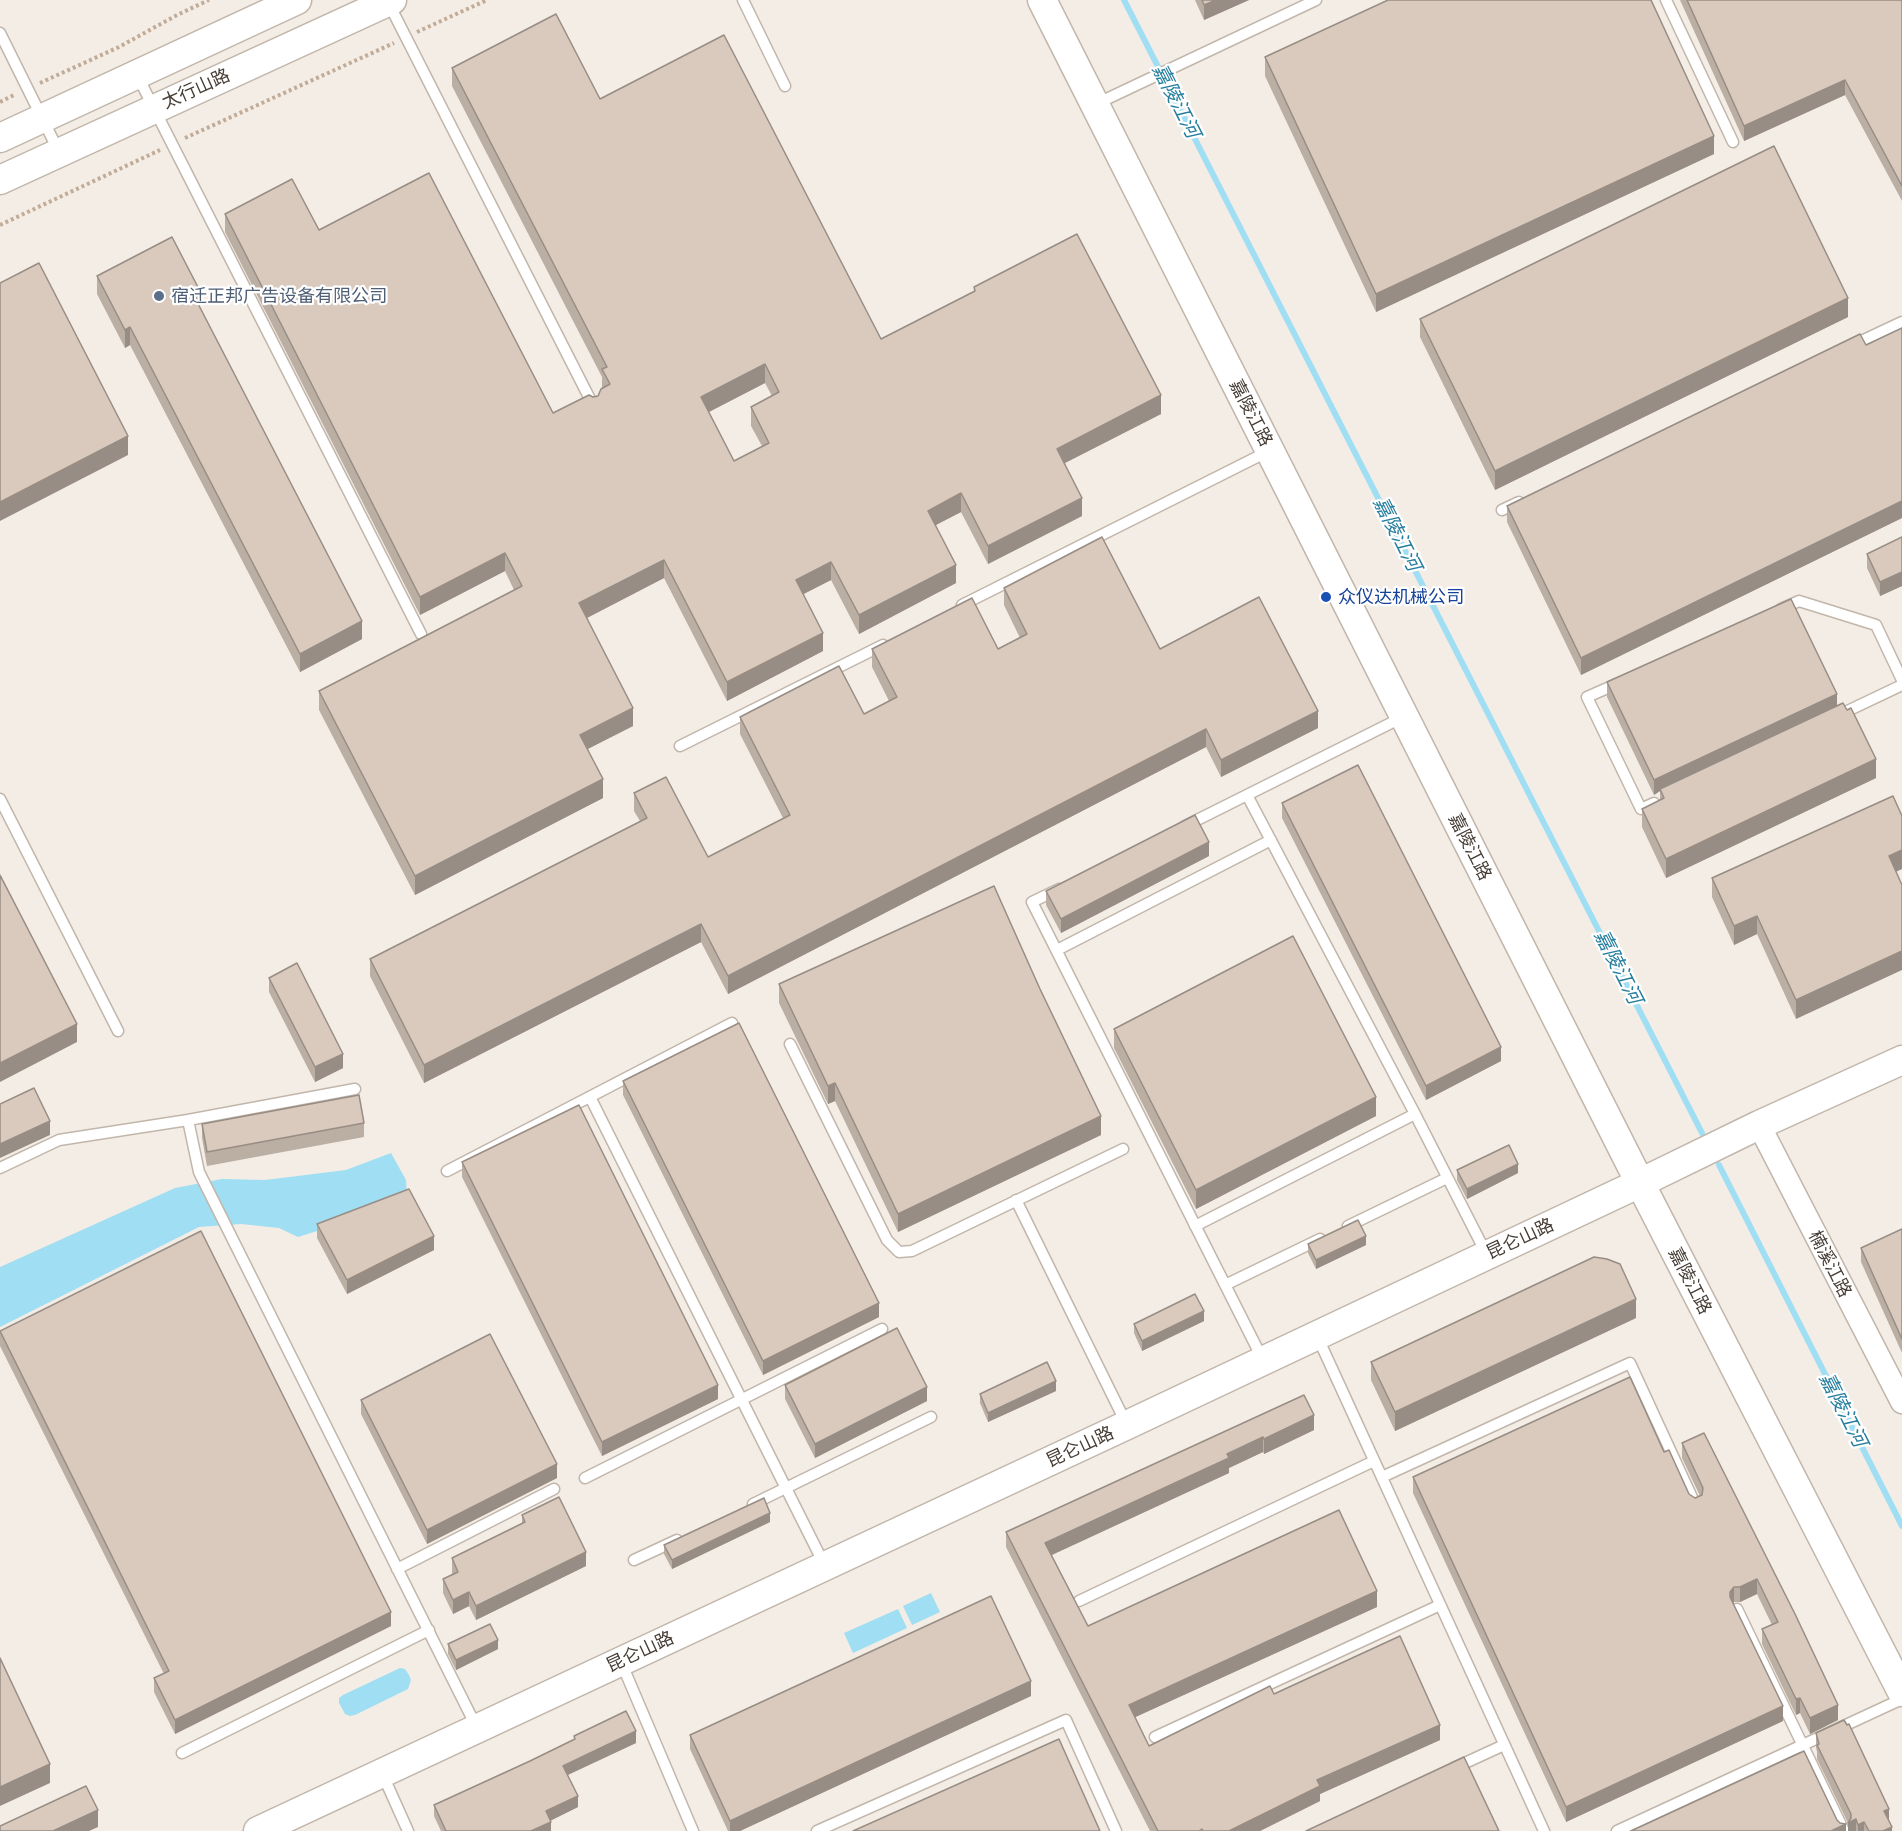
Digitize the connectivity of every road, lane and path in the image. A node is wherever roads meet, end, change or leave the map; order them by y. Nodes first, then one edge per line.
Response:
1 (209, 0) edge
2 (297, 0) edge
3 (487, 0) edge
4 (743, 0) edge
5 (1042, 0) edge
6 (1316, 0) edge
7 (1666, 0) edge
8 (389, 1) edge
9 (0, 33) edge
10 (406, 38) junction
11 (137, 74) junction
12 (785, 87) dead end
13 (28, 89) junction
14 (0, 102) edge
15 (1095, 105) junction
16 (154, 108) junction
17 (43, 118) junction
18 (0, 138) edge
19 (1733, 142) dead end
20 (172, 144) junction
21 (59, 152) junction
22 (0, 180) edge
23 (0, 225) edge
24 (1902, 322) edge
25 (1837, 352) edge
26 (594, 408) edge
27 (1270, 451) junction
28 (1534, 495) edge
29 (1502, 510) dead end
30 (948, 612) edge
31 (1767, 615) edge
32 (421, 634) dead end
33 (895, 639) edge
34 (1629, 678) edge
35 (1902, 680) edge
36 (1902, 685) edge
37 (1404, 717) junction
38 (1829, 720) edge
39 (680, 746) dead end
40 (1247, 795) junction
41 (0, 799) edge
42 (1662, 799) edge
43 (1173, 832) edge
44 (1271, 840) junction
45 (1065, 886) edge
46 (1057, 950) junction
47 (732, 1023) dead end
48 (118, 1031) dead end
49 (790, 1044) dead end
50 (1902, 1060) edge
51 (355, 1089) dead end
52 (590, 1097) junction
53 (1415, 1114) junction
54 (188, 1120) junction
55 (1759, 1125) junction
56 (1123, 1149) dead end
57 (0, 1168) edge
58 (447, 1171) dead end
59 (1447, 1178) junction
60 (1640, 1183) junction
61 (1016, 1200) junction
62 (1195, 1226) junction
63 (1342, 1229) edge
64 (1331, 1234) edge
65 (1487, 1255) junction
66 (1225, 1286) junction
67 (882, 1329) dead end
68 (1317, 1335) junction
69 (1263, 1360) junction
70 (742, 1399) junction
71 (1902, 1402) edge
72 (930, 1417) dead end
73 (1127, 1425) junction
74 (1374, 1461) junction
75 (1382, 1477) junction
76 (585, 1478) dead end
77 (554, 1489) dead end
78 (786, 1489) junction
79 (1696, 1506) edge
80 (746, 1508) edge
81 (685, 1536) edge
82 (634, 1560) dead end
83 (825, 1566) junction
84 (398, 1569) junction
85 (1079, 1601) dead end
86 (1440, 1605) junction
87 (1737, 1609) edge
88 (429, 1630) junction
89 (621, 1661) junction
90 (1902, 1692) edge
91 (1902, 1699) edge
92 (477, 1728) junction
93 (1155, 1737) dead end
94 (1504, 1745) junction
95 (1803, 1746) junction
96 (182, 1753) dead end
97 (381, 1773) junction
98 (1439, 1775) edge
99 (258, 1831) edge
100 (408, 1831) edge
101 (693, 1831) edge
102 (817, 1831) edge
103 (1116, 1831) edge
104 (1544, 1831) edge
105 (1617, 1831) edge
106 (1844, 1831) edge

1 - 13 path
2 - 11 street, 太行山路
3 - 10 path
4 - 12 lane
5 - 15 street, 嘉陵江路
6 - 15 lane
7 - 19 lane
8 - 10 lane
8 - 16 street, 太行山路
9 - 13 lane
10 - 20 path
10 - 26 lane
11 - 16 lane
11 - 17 street, 太行山路
13 - 14 path
13 - 17 lane
15 - 27 street, 嘉陵江路
16 - 20 lane
16 - 21 street, 太行山路
17 - 18 street, 太行山路
17 - 21 lane
20 - 23 path
20 - 32 lane
21 - 22 street, 太行山路
24 - 25 lane
27 - 30 lane
27 - 37 street, 嘉陵江路
28 - 29 lane
31 - 35 lane
33 - 39 lane
34 - 42 lane
36 - 38 lane
37 - 40 lane
37 - 60 street, 嘉陵江路
40 - 43 lane
40 - 44 lane
41 - 48 lane
44 - 46 lane
44 - 53 lane
45 - 46 lane
46 - 62 lane
47 - 52 lane
49 - 61 lane
50 - 55 street, 昆仑山路
51 - 54 lane
52 - 58 lane
52 - 70 lane
53 - 59 lane
53 - 62 lane
54 - 57 lane
54 - 84 lane
55 - 60 street, 昆仑山路
55 - 71 street, 楠溪江路
56 - 61 lane
59 - 63 lane
59 - 65 lane
60 - 65 street, 昆仑山路
60 - 90 street, 嘉陵江路
61 - 73 lane
62 - 66 lane
64 - 66 lane
65 - 68 street, 昆仑山路
66 - 69 lane
67 - 70 lane
68 - 69 street, 昆仑山路
68 - 74 lane
69 - 73 street, 昆仑山路
70 - 76 lane
70 - 78 lane
72 - 78 lane
73 - 83 street, 昆仑山路
74 - 75 lane
74 - 85 lane
75 - 79 lane
75 - 86 lane
77 - 84 lane
78 - 80 lane
78 - 83 lane
81 - 82 lane
83 - 89 street, 昆仑山路
84 - 88 lane
86 - 93 lane
86 - 94 lane
87 - 95 lane
88 - 92 lane
88 - 96 lane
89 - 92 street, 昆仑山路
89 - 101 lane
91 - 95 lane
92 - 97 street, 昆仑山路
94 - 98 lane
94 - 104 lane
95 - 105 lane
95 - 106 lane
97 - 99 street, 昆仑山路
97 - 100 lane
102 - 103 lane

